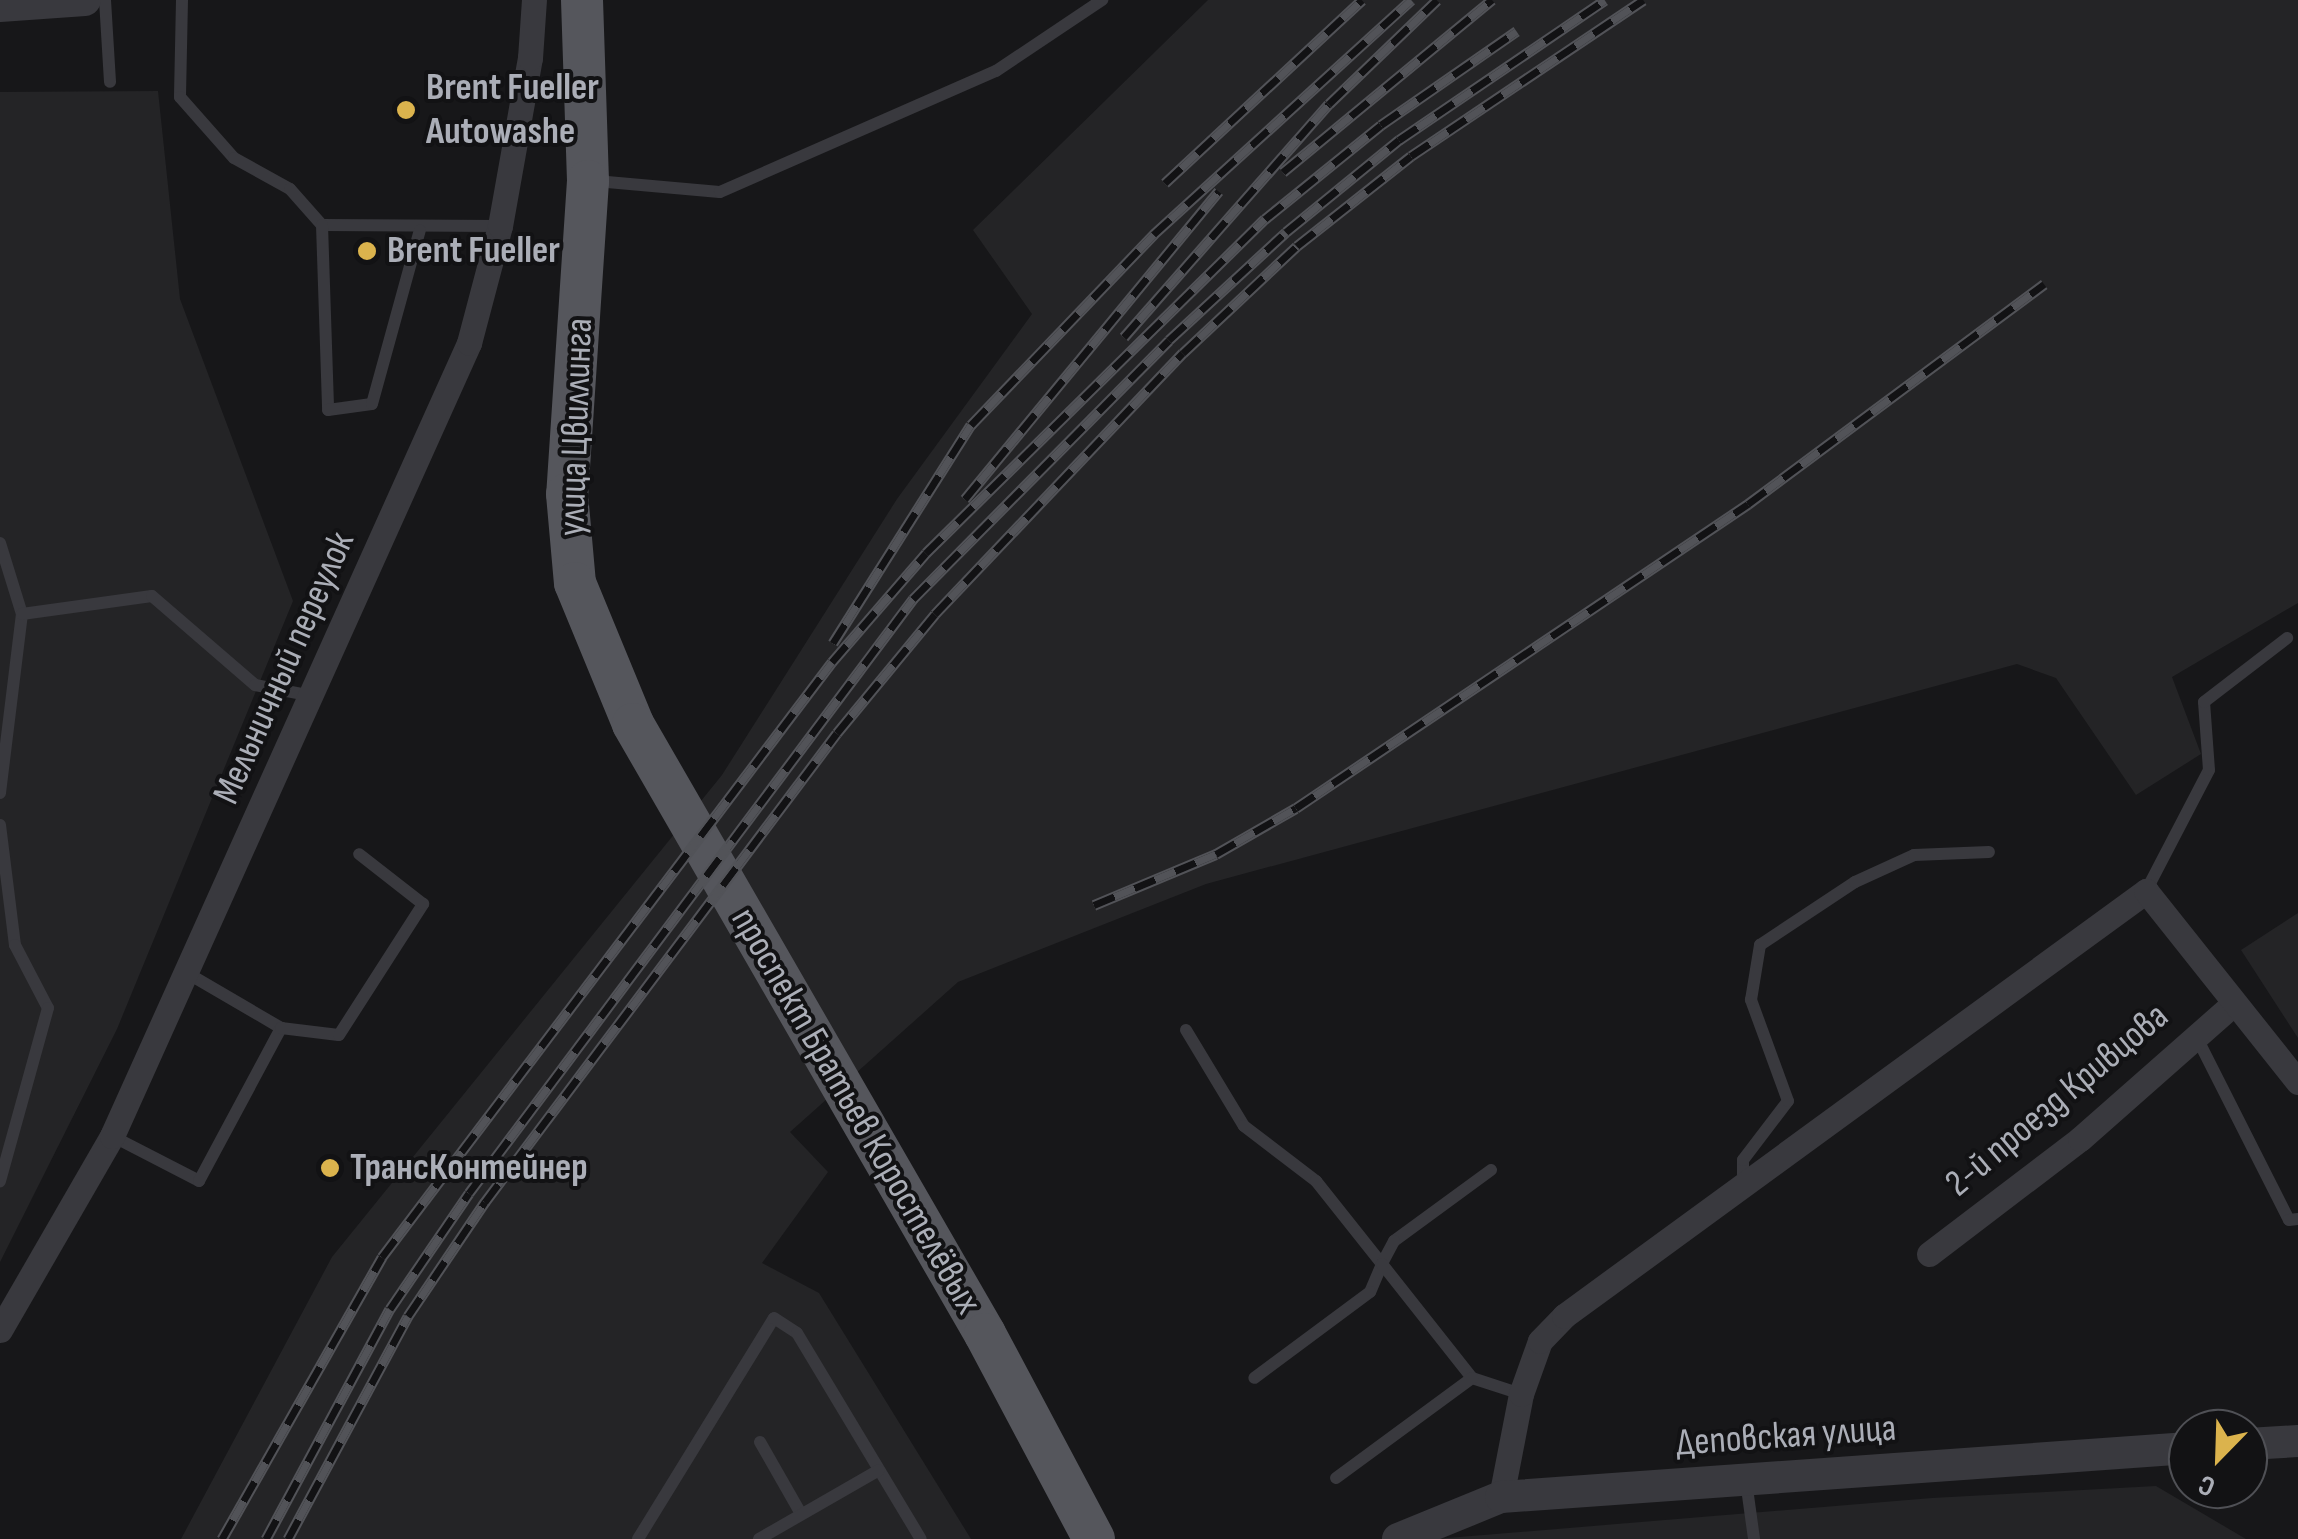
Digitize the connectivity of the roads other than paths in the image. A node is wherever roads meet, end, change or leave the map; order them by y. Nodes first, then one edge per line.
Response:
1 (85, 0) edge
2 (105, 0) edge
3 (182, 0) edge
4 (534, 0) edge
5 (582, 0) edge
6 (1102, 0) edge
7 (0, 6) edge
8 (110, 82) dead end
9 (588, 181) junction
10 (322, 225) junction
11 (500, 226) junction
12 (420, 230) junction
13 (0, 543) edge
14 (22, 614) junction
15 (2286, 638) dead end
16 (312, 696) junction
17 (633, 724) joint
18 (0, 793) edge
19 (0, 825) edge
20 (1989, 852) dead end
21 (360, 854) dead end
22 (2146, 890) junction
23 (188, 974) junction
24 (2233, 1004) junction
25 (281, 1028) junction
26 (1186, 1030) dead end
27 (2195, 1034) junction
28 (2298, 1082) edge
29 (112, 1136) junction
30 (1491, 1170) dead end
31 (0, 1181) edge
32 (1743, 1185) junction
33 (2298, 1219) edge
34 (1929, 1254) dead end
35 (1382, 1264) junction
36 (0, 1330) edge
37 (1254, 1378) dead end
38 (1472, 1378) junction
39 (1521, 1394) junction
40 (2298, 1441) edge
41 (760, 1442) dead end
42 (2268, 1443) edge
43 (2168, 1449) edge
44 (879, 1470) junction
45 (1336, 1478) dead end
46 (1746, 1479) junction
47 (1501, 1497) junction
48 (800, 1514) junction
49 (1076, 1520) edge
50 (638, 1539) edge
51 (759, 1539) edge
52 (921, 1539) edge
53 (1094, 1539) edge
54 (1398, 1539) edge
55 (1754, 1539) edge

1 - 7 street
2 - 8 lane
3 - 10 lane
4 - 11 street, Мельничный переулок
5 - 9 main road, улица Цвиллинга
6 - 9 lane
9 - 17 main road, улица Цвиллинга
10 - 12 lane
10 - 12 lane
11 - 12 lane
11 - 16 street, Мельничный переулок
13 - 14 lane
14 - 16 lane
14 - 18 lane
15 - 22 lane
16 - 23 street, Мельничный переулок
17 - 49 main road, проспект Братьев Коростелёвых
19 - 31 lane
20 - 32 lane
21 - 25 lane
22 - 24 street
22 - 32 street
23 - 25 lane
23 - 29 street, Мельничный переулок
24 - 27 street, 2-й проезд Кривцова
24 - 28 street
25 - 29 lane
26 - 35 lane
27 - 33 lane
27 - 34 street, 2-й проезд Кривцова
29 - 36 street, Мельничный переулок
30 - 35 lane
32 - 39 street
35 - 37 lane
35 - 38 lane
38 - 39 lane
38 - 45 lane
39 - 47 street
40 - 42 street
41 - 48 lane
43 - 46 street, Деповская улица
44 - 48 lane
44 - 50 lane
44 - 52 lane
46 - 47 street, Деповская улица
46 - 55 lane
47 - 54 street, Деповская улица
48 - 51 lane
49 - 53 main road, проспект Братьев Коростелёвых

